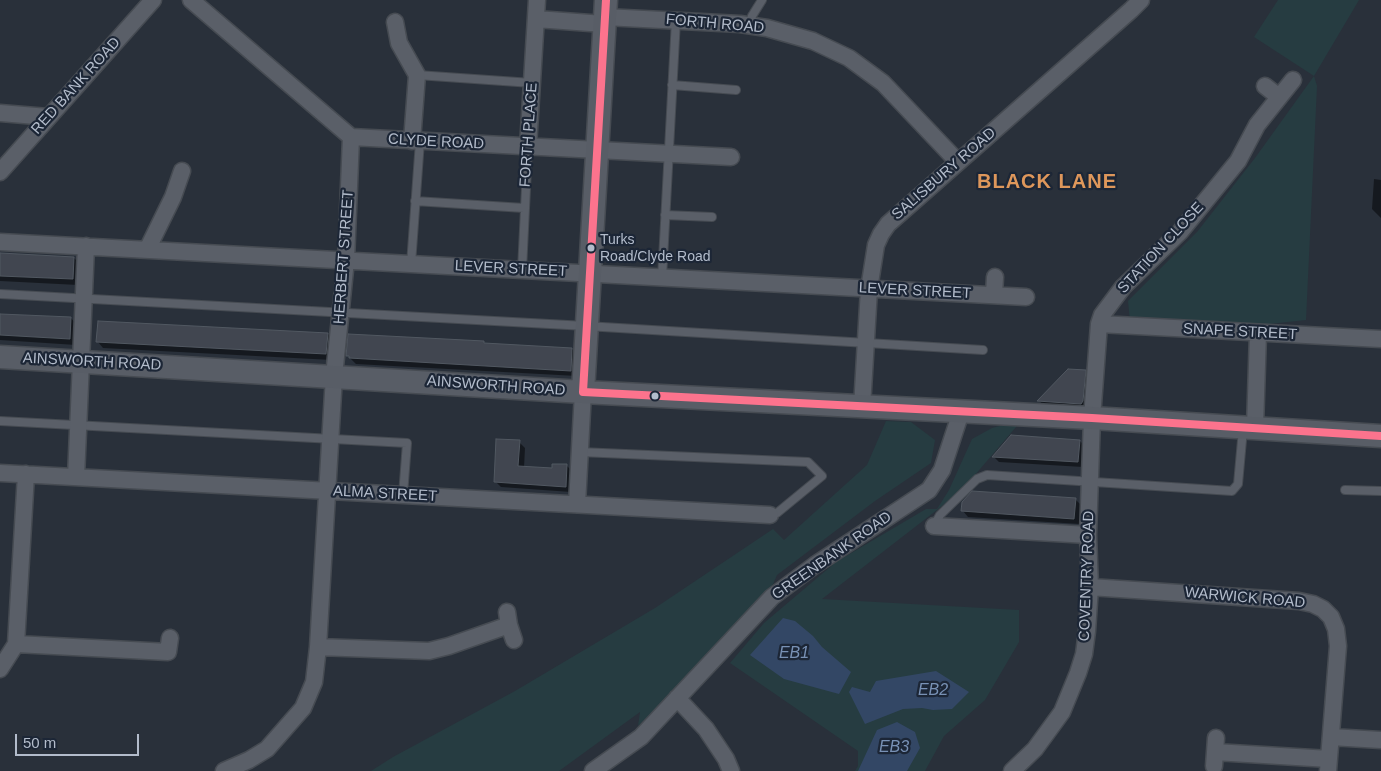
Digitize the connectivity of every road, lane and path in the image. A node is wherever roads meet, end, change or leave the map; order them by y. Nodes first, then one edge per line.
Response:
1 (153, 0) edge
2 (191, 0) edge
3 (538, 0) edge
4 (762, 0) edge
5 (1141, 0) edge
6 (605, 14) edge
7 (536, 19) junction
8 (676, 20) junction
9 (395, 22) dead end
10 (749, 25) junction
11 (417, 75) junction
12 (1292, 80) dead end
13 (532, 83) junction
14 (672, 85) junction
15 (1265, 86) dead end
16 (736, 90) dead end
17 (1279, 97) junction
18 (0, 113) edge
19 (48, 117) junction
20 (351, 137) junction
21 (416, 141) junction
22 (528, 147) junction
23 (597, 150) junction
24 (668, 153) junction
25 (731, 157) dead end
26 (958, 162) junction
27 (182, 171) dead end
28 (0, 172) edge
29 (415, 201) junction
30 (524, 208) junction
31 (665, 215) junction
32 (712, 217) dead end
33 (0, 242) edge
34 (86, 246) junction
35 (147, 250) junction
36 (346, 260) junction
37 (411, 264) junction
38 (522, 270) junction
39 (589, 274) junction
40 (995, 277) dead end
41 (662, 278) junction
42 (869, 289) junction
43 (0, 294) edge
44 (994, 296) junction
45 (1026, 297) dead end
46 (84, 300) junction
47 (341, 313) junction
48 (1099, 324) junction
49 (586, 326) junction
50 (1258, 333) junction
51 (1381, 340) edge
52 (865, 342) junction
53 (983, 350) dead end
54 (0, 357) edge
55 (81, 361) junction
56 (334, 376) junction
57 (582, 392) junction
58 (862, 407) junction
59 (961, 412) junction
60 (1092, 418) junction
61 (0, 421) edge
62 (78, 426) junction
63 (1249, 427) junction
64 (1381, 436) edge
65 (331, 439) junction
66 (580, 452) junction
67 (0, 472) edge
68 (26, 474) junction
69 (76, 477) junction
70 (1089, 482) junction
71 (1345, 490) dead end
72 (328, 491) junction
73 (1381, 491) edge
74 (403, 495) junction
75 (577, 504) junction
76 (770, 515) joint
77 (934, 526) joint
78 (1088, 535) junction
79 (1090, 587) junction
80 (510, 626) dead end
81 (170, 638) dead end
82 (16, 644) junction
83 (318, 647) junction
84 (0, 669) edge
85 (677, 698) junction
86 (1331, 737) junction
87 (1381, 740) edge
88 (1215, 752) dead end
89 (1329, 765) edge
90 (224, 771) edge
91 (593, 771) edge
92 (731, 771) edge
93 (1012, 771) edge

1 - 19 street, RED BANK ROAD
2 - 20 street
3 - 7 street, FORTH PLACE
4 - 10 lane
5 - 26 street, SALISBURY ROAD
6 - 7 street, FORTH ROAD
6 - 8 street, FORTH ROAD
6 - 23 main road
7 - 13 street, FORTH PLACE
8 - 10 street, FORTH ROAD
8 - 14 lane
9 - 11 street
10 - 26 street, FORTH ROAD
11 - 13 lane
11 - 21 street
12 - 17 street, STATION CLOSE
13 - 22 street, FORTH PLACE
14 - 16 lane
14 - 24 lane
15 - 17 street
17 - 48 street, STATION CLOSE
18 - 19 street
19 - 28 street, RED BANK ROAD
20 - 21 street, CLYDE ROAD
20 - 36 street, HERBERT STREET
21 - 22 street, CLYDE ROAD
21 - 29 lane
22 - 23 street, CLYDE ROAD
22 - 30 lane, FORTH PLACE
23 - 24 street, CLYDE ROAD
23 - 39 main road
24 - 25 street, CLYDE ROAD
24 - 31 lane
26 - 42 street, SALISBURY ROAD
27 - 35 street
29 - 30 lane
29 - 37 lane
30 - 38 lane, FORTH PLACE
31 - 32 lane
31 - 41 lane
33 - 34 street, LEVER STREET
34 - 35 street, LEVER STREET
34 - 46 street
35 - 36 street, LEVER STREET
36 - 37 street, LEVER STREET
36 - 47 street, HERBERT STREET
37 - 38 street, LEVER STREET
38 - 39 street, LEVER STREET
39 - 41 street, LEVER STREET
39 - 49 main road
40 - 44 street
41 - 42 street, LEVER STREET
42 - 44 street, LEVER STREET
42 - 52 street, SALISBURY ROAD
43 - 46 lane
44 - 45 street, LEVER STREET
46 - 47 lane
46 - 55 street
47 - 49 lane
47 - 56 street, HERBERT STREET
48 - 50 street, SNAPE STREET
48 - 60 street, STATION CLOSE
49 - 52 lane
49 - 57 main road
50 - 51 street, SNAPE STREET
50 - 63 street
52 - 53 lane
52 - 58 street, SALISBURY ROAD
54 - 55 main road, AINSWORTH ROAD
55 - 56 main road, AINSWORTH ROAD
55 - 62 street
56 - 57 main road, AINSWORTH ROAD
56 - 65 street, HERBERT STREET
57 - 58 main road, AINSWORTH ROAD
57 - 66 street
58 - 59 main road, AINSWORTH ROAD
59 - 60 main road, AINSWORTH ROAD
59 - 85 street, GREENBANK ROAD
60 - 63 main road, AINSWORTH ROAD
60 - 70 street, COVENTRY ROAD
61 - 62 lane
62 - 65 lane
62 - 69 street
63 - 64 main road, AINSWORTH ROAD
63 - 70 lane
65 - 72 street, HERBERT STREET
65 - 74 lane
66 - 75 street
66 - 76 lane
67 - 68 street, ALMA STREET
68 - 69 street, ALMA STREET
68 - 82 street
69 - 72 street, ALMA STREET
70 - 77 lane
70 - 78 street, COVENTRY ROAD
71 - 73 lane
72 - 74 street, ALMA STREET
72 - 83 street, HERBERT STREET
74 - 75 street, ALMA STREET
75 - 76 street, ALMA STREET
77 - 78 street
78 - 79 street, COVENTRY ROAD
79 - 86 street, WARWICK ROAD
79 - 93 street, COVENTRY ROAD
80 - 83 street
81 - 82 street
82 - 84 street
83 - 90 street, HERBERT STREET
85 - 91 street, GREENBANK ROAD
85 - 92 street
86 - 87 street
86 - 89 street, WARWICK ROAD
88 - 89 street

